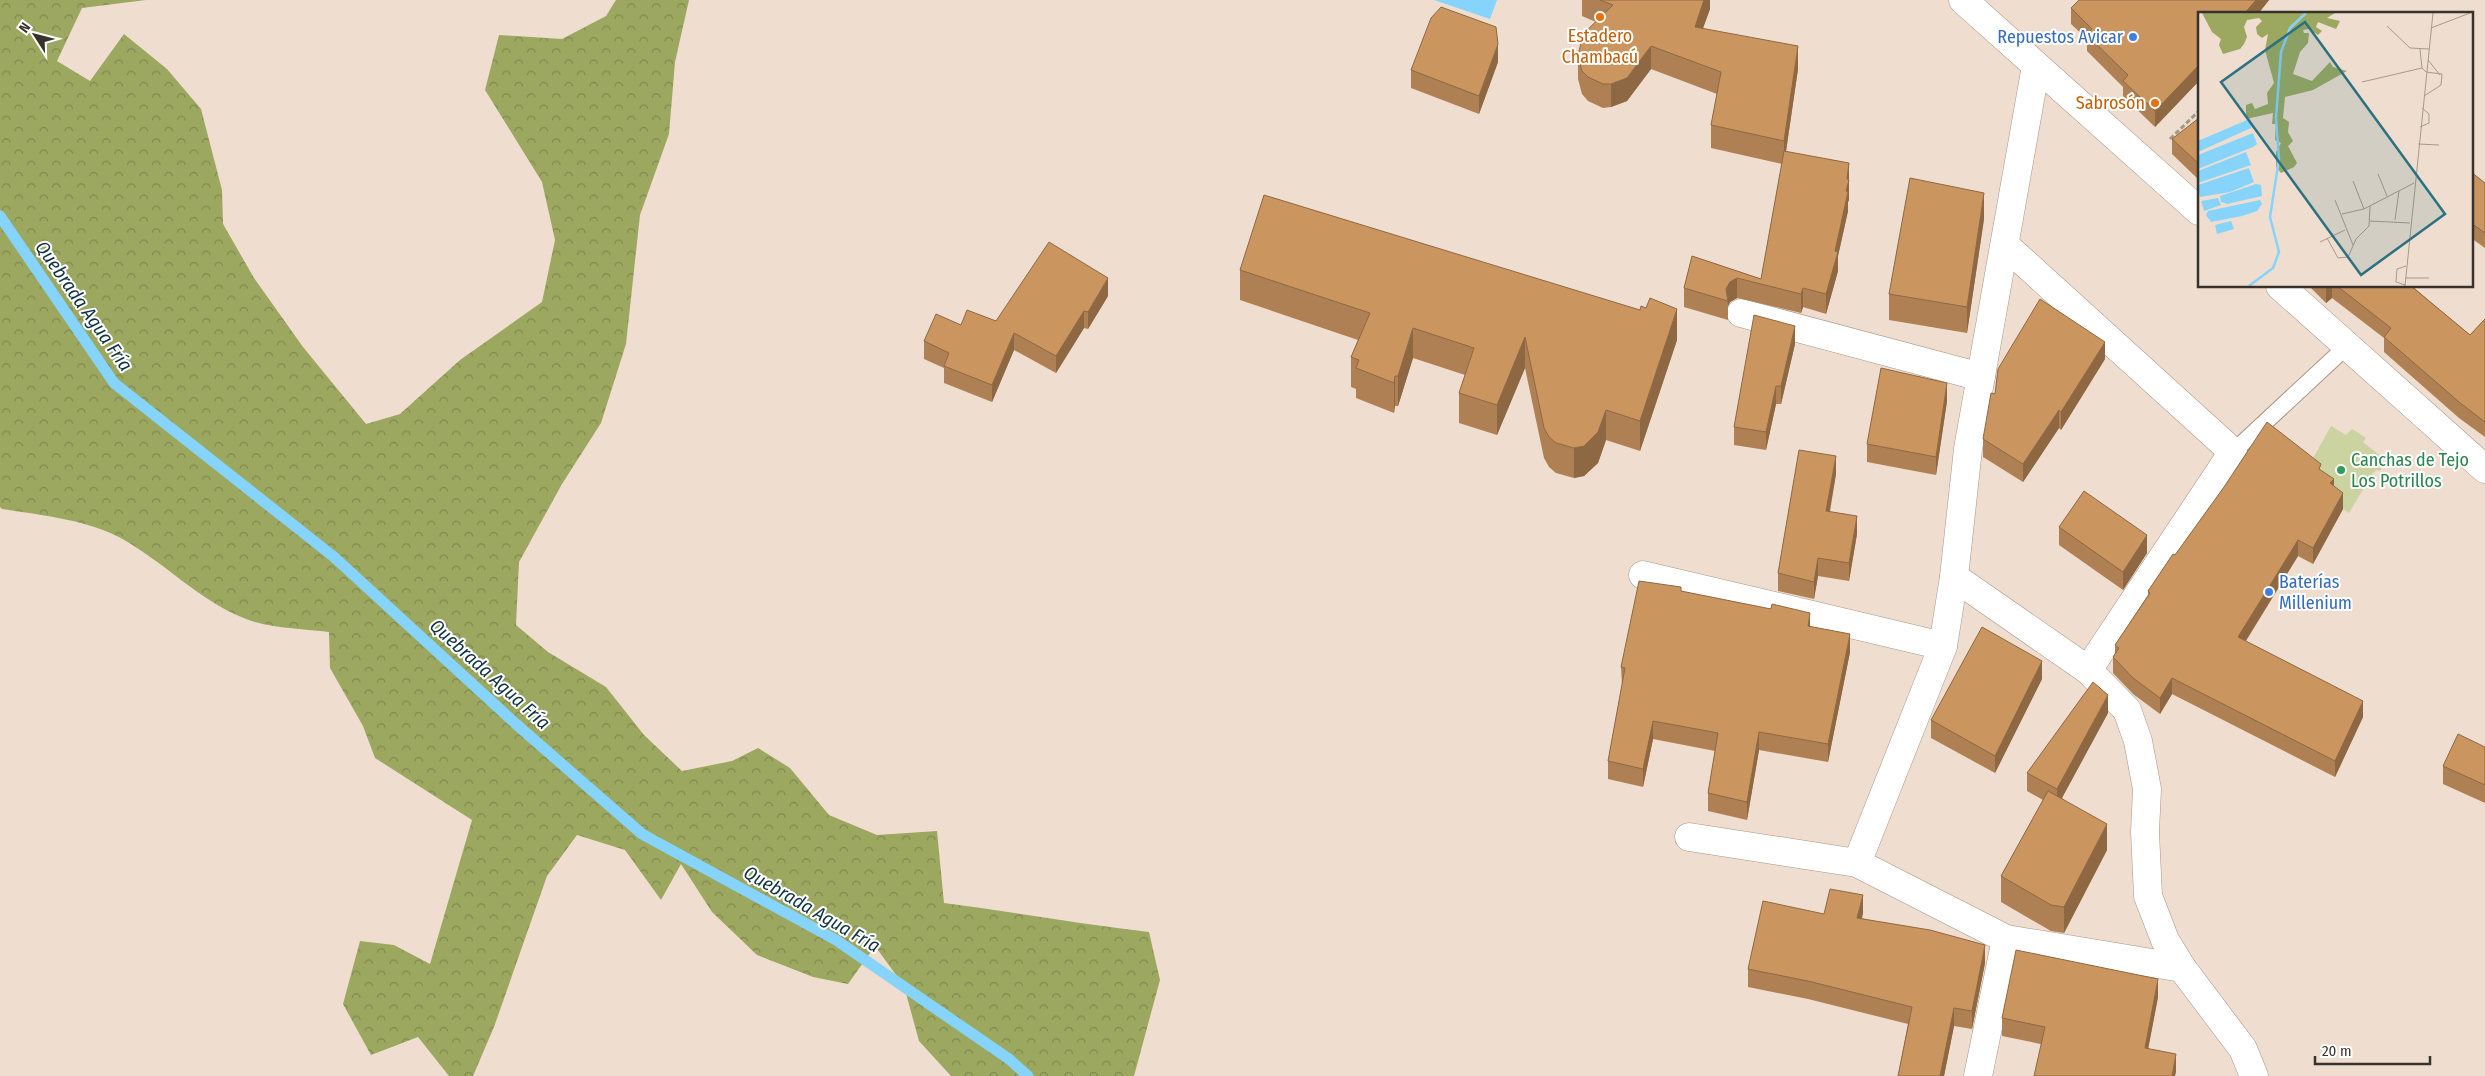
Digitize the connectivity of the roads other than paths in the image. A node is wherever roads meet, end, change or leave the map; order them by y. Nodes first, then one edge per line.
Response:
1 (1963, 0) edge
2 (2036, 66) junction
3 (2198, 210) edge
4 (2004, 245) junction
5 (2282, 288) edge
6 (1741, 313) dead end
7 (2346, 347) junction
8 (1981, 377) junction
9 (2233, 452) junction
10 (2485, 469) edge
11 (1643, 575) dead end
12 (1954, 578) junction
13 (1943, 646) junction
14 (2088, 670) junction
15 (1689, 837) dead end
16 (1857, 863) junction
17 (2006, 939) junction
18 (2182, 968) junction
19 (1978, 1076) edge
20 (2254, 1076) edge

1 - 2 street
2 - 3 street
2 - 4 street
4 - 8 street
4 - 9 street
5 - 7 street
6 - 8 street
7 - 9 lane
7 - 10 street
8 - 12 street
9 - 14 street
11 - 13 street
12 - 13 street
12 - 14 street
13 - 16 street
14 - 18 street
15 - 16 street
16 - 17 street
17 - 18 street
17 - 19 street
18 - 20 street

